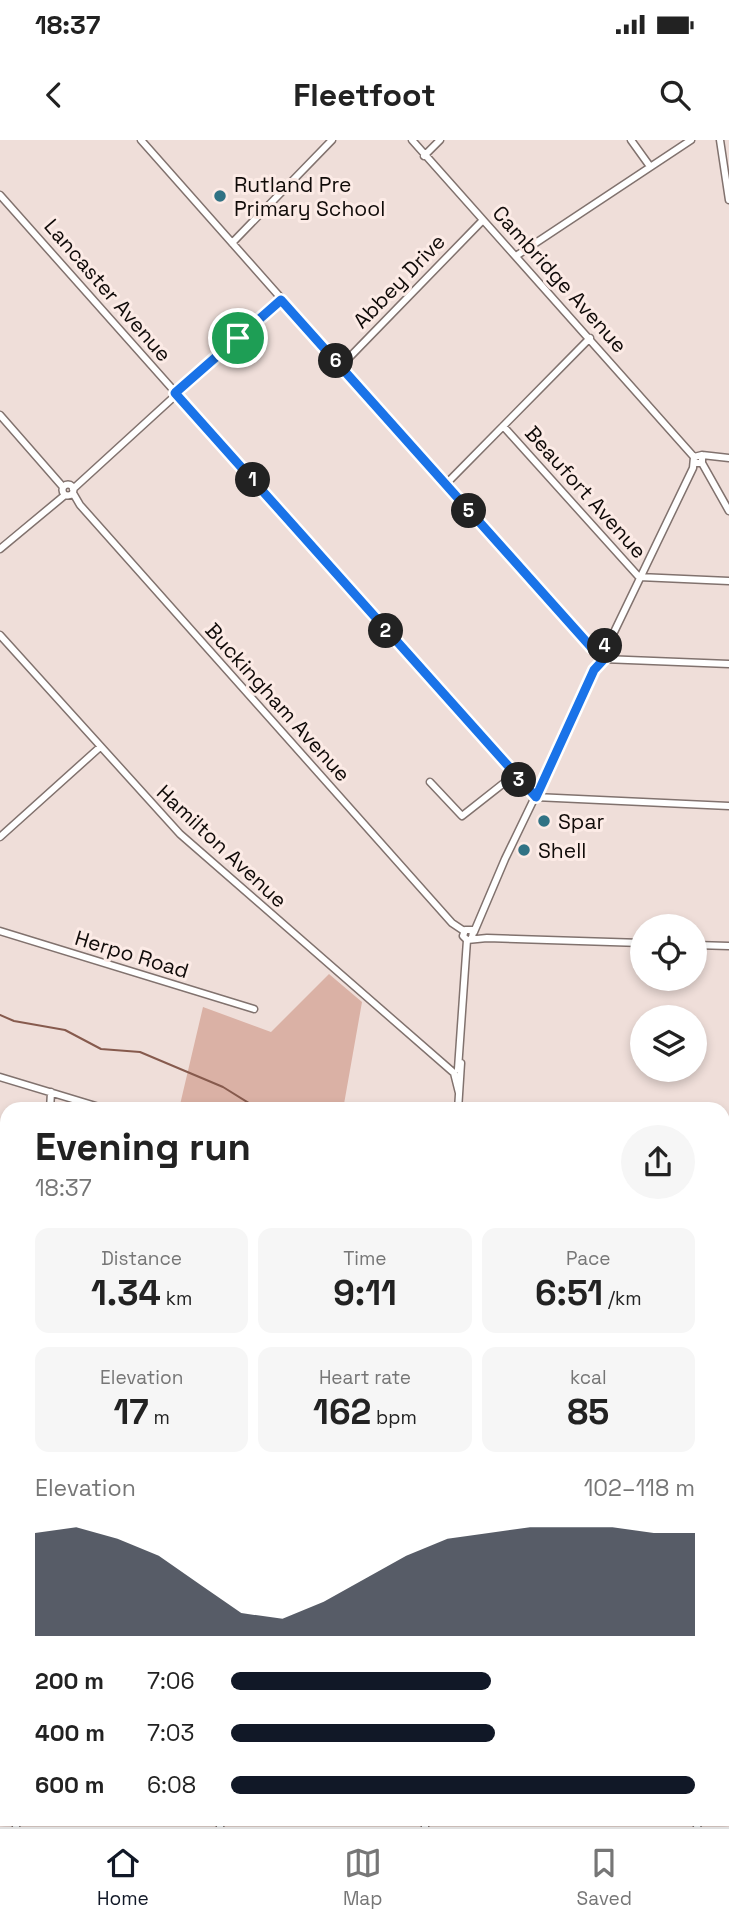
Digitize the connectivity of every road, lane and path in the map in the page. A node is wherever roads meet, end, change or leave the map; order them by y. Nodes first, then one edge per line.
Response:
1 (141, 140) edge
2 (331, 140) edge
3 (412, 140) edge
4 (440, 140) edge
5 (631, 140) edge
6 (691, 140) edge
7 (720, 140) edge
8 (424, 156) junction
9 (649, 165) junction
10 (0, 195) edge
11 (729, 200) edge
12 (482, 220) junction
13 (232, 243) junction
14 (516, 256) junction
15 (281, 300) junction
16 (590, 338) junction
17 (341, 366) junction
18 (175, 393) junction
19 (0, 415) edge
20 (503, 426) junction
21 (725, 457) edge
22 (698, 460) junction
23 (445, 485) junction
24 (67, 490) junction
25 (729, 511) edge
26 (0, 549) edge
27 (639, 577) junction
28 (729, 581) edge
29 (0, 635) edge
30 (601, 655) junction
31 (729, 664) edge
32 (100, 748) junction
33 (514, 775) junction
34 (430, 782) dead end
35 (536, 797) junction
36 (729, 806) edge
37 (0, 836) edge
38 (0, 932) edge
39 (469, 934) junction
40 (630, 943) edge
41 (707, 945) edge
42 (729, 946) edge
43 (254, 1009) dead end
44 (457, 1073) junction
45 (0, 1077) edge
46 (51, 1092) junction
47 (50, 1102) edge
48 (83, 1102) edge
49 (458, 1102) edge

1 - 13 street
2 - 13 street
3 - 8 street, Cambridge Avenue
4 - 8 street
5 - 9 street
6 - 9 street
7 - 11 street
8 - 12 street, Cambridge Avenue
9 - 14 street
10 - 18 street, Lancaster Avenue
12 - 14 street, Cambridge Avenue
12 - 17 street, Abbey Drive
13 - 15 street
14 - 16 street, Cambridge Avenue
15 - 17 street
15 - 18 street
16 - 20 street
16 - 22 street, Cambridge Avenue
17 - 23 street
18 - 24 street
18 - 33 street, Lancaster Avenue
19 - 24 street, Buckingham Avenue
20 - 23 street
20 - 27 street, Beaufort Avenue
21 - 22 street
22 - 25 street, Cambridge Avenue
22 - 27 street
23 - 30 street
24 - 26 street
24 - 39 street, Buckingham Avenue
27 - 28 street, Beaufort Avenue
27 - 30 street
29 - 32 street, Hamilton Avenue
30 - 31 street
30 - 35 street
32 - 37 street
32 - 44 street, Hamilton Avenue
33 - 34 street
33 - 35 street, Lancaster Avenue
35 - 36 street
35 - 39 street
38 - 43 street, Herpo Road
39 - 40 street
39 - 44 street
41 - 42 street
44 - 49 street
45 - 46 street
46 - 47 street
46 - 48 street

